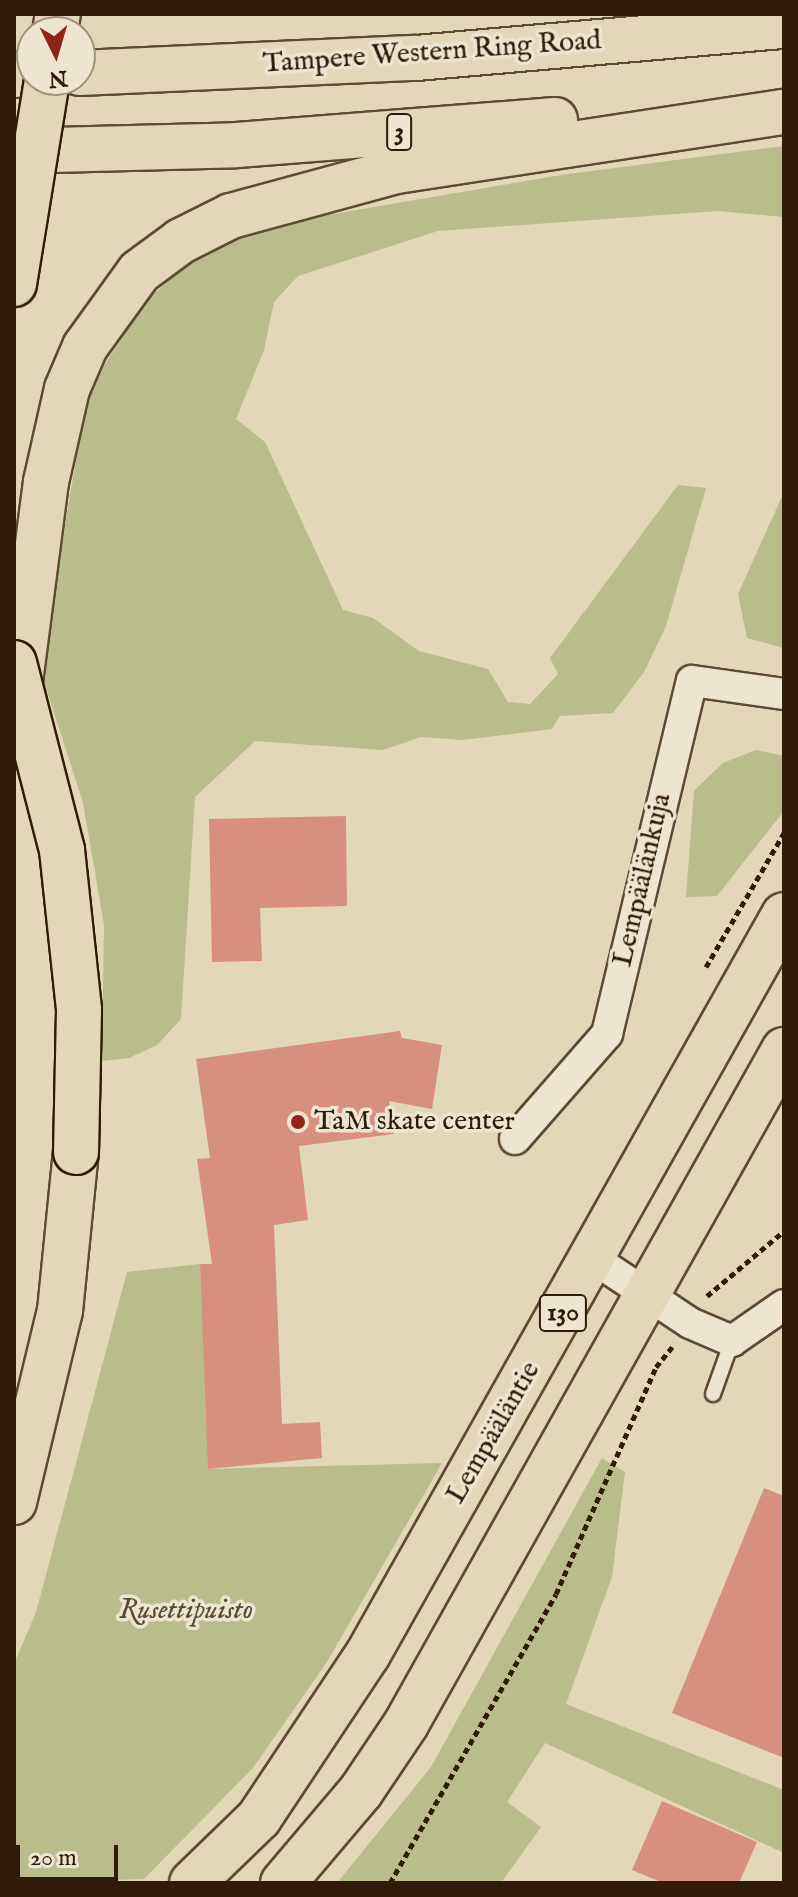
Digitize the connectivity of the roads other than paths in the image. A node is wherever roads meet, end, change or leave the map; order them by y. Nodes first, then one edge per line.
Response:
1 (784, 26) edge
2 (96, 72) edge
3 (44, 96) edge
4 (784, 100) edge
5 (784, 112) edge
6 (14, 151) edge
7 (14, 284) edge
8 (14, 663) edge
9 (784, 694) edge
10 (14, 731) edge
11 (784, 915) edge
12 (784, 1050) edge
13 (515, 1139) dead end
14 (594, 1259) junction
15 (648, 1295) junction
16 (784, 1305) edge
17 (732, 1341) junction
18 (713, 1394) dead end
19 (14, 1502) edge
20 (192, 1883) edge
21 (283, 1883) edge

1 - 2 main road, Tampere Western Ring Road
3 - 7 main road, bridge
4 - 6 main road, 3
5 - 10 main road
8 - 19 main road, bridge
9 - 13 street, Lempäälänkuja
11 - 14 main road, Lempääläntie / 130
12 - 15 main road, 130
14 - 15 street
14 - 20 main road, Lempääläntie / 130
15 - 17 street
15 - 21 main road, 130
16 - 17 street
17 - 18 lane

